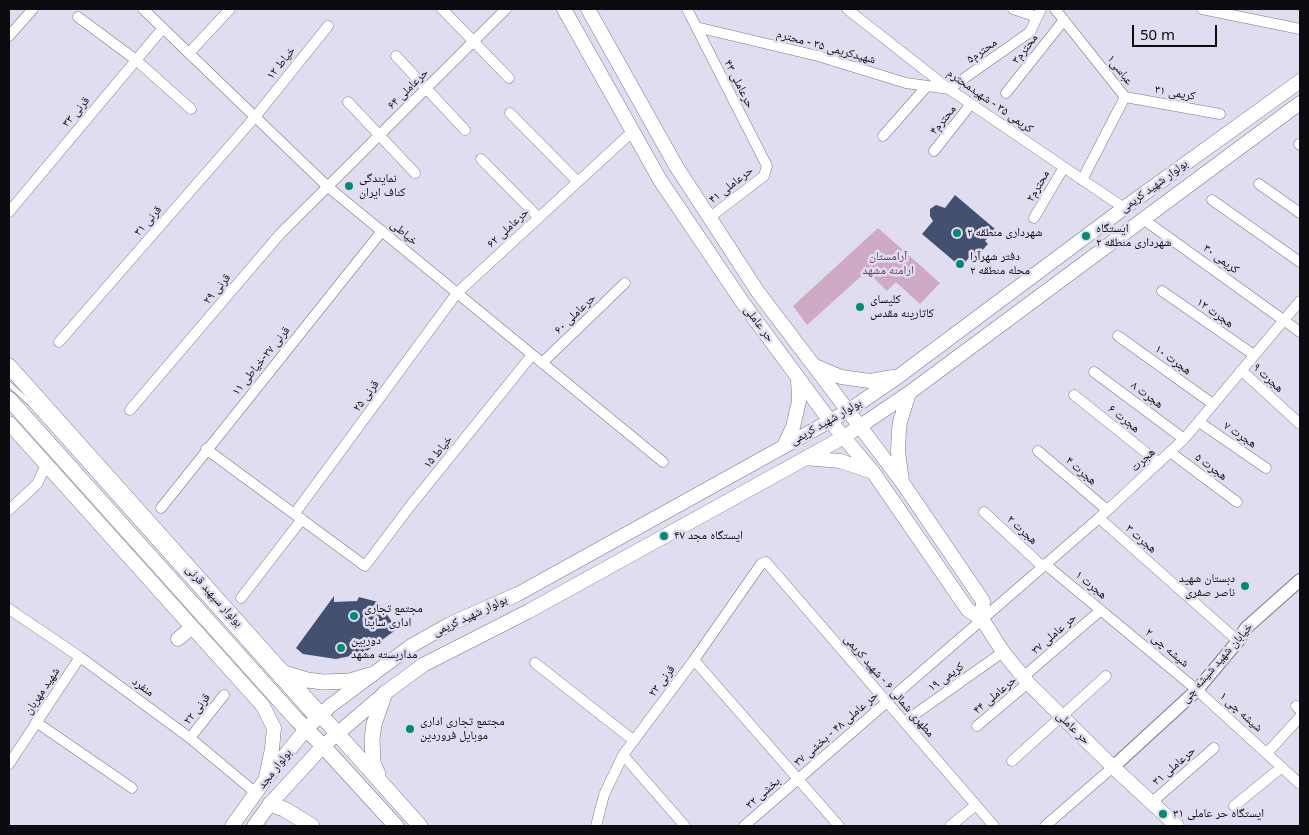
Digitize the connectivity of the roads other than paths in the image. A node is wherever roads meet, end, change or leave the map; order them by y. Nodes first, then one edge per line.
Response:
1 (33, 9) edge
2 (143, 9) edge
3 (230, 9) edge
4 (442, 9) edge
5 (506, 9) edge
6 (564, 9) edge
7 (588, 9) edge
8 (687, 9) edge
9 (1013, 9) edge
10 (1055, 9) edge
11 (1202, 9) edge
12 (851, 10) edge
13 (1039, 13) edge
14 (78, 17) dead end
15 (1064, 20) junction
16 (328, 26) dead end
17 (696, 27) junction
18 (163, 28) junction
19 (1300, 29) edge
20 (9, 36) edge
21 (473, 41) junction
22 (189, 53) junction
23 (396, 56) dead end
24 (136, 60) junction
25 (509, 78) dead end
26 (1300, 81) edge
27 (928, 86) junction
28 (426, 88) junction
29 (949, 89) junction
30 (1006, 93) dead end
31 (1125, 97) junction
32 (1271, 101) junction
33 (348, 102) dead end
34 (1300, 103) edge
35 (971, 104) junction
36 (191, 109) dead end
37 (510, 113) dead end
38 (1220, 114) dead end
39 (1282, 116) junction
40 (255, 117) junction
41 (465, 130) dead end
42 (632, 132) junction
43 (380, 135) junction
44 (882, 136) dead end
45 (934, 150) dead end
46 (482, 159) dead end
47 (1064, 167) junction
48 (766, 171) joint
49 (415, 173) dead end
50 (1082, 180) junction
51 (577, 181) junction
52 (1259, 184) dead end
53 (328, 187) junction
54 (1212, 200) dead end
55 (1124, 208) junction
56 (9, 212) edge
57 (1300, 213) edge
58 (538, 217) junction
59 (710, 218) junction
60 (1034, 218) dead end
61 (1143, 219) junction
62 (382, 231) junction
63 (1300, 262) edge
64 (625, 283) dead end
65 (1162, 291) dead end
66 (457, 293) junction
67 (1300, 301) edge
68 (1284, 320) junction
69 (1300, 332) edge
70 (1118, 336) dead end
71 (59, 342) dead end
72 (532, 355) junction
73 (1254, 355) junction
74 (542, 363) junction
75 (814, 366) junction
76 (1242, 370) junction
77 (10, 372) edge
78 (1094, 372) dead end
79 (899, 376) junction
80 (798, 378) junction
81 (909, 393) junction
82 (1074, 395) dead end
83 (9, 398) edge
84 (1213, 404) junction
85 (130, 410) dead end
86 (848, 411) junction
87 (830, 421) junction
88 (9, 422) edge
89 (1199, 422) junction
90 (1300, 424) edge
91 (860, 426) junction
92 (844, 436) junction
93 (1184, 439) junction
94 (784, 446) junction
95 (206, 449) junction
96 (1038, 451) dead end
97 (1170, 452) junction
98 (805, 458) junction
99 (663, 462) dead end
100 (1159, 463) junction
101 (46, 465) junction
102 (1266, 468) dead end
103 (873, 472) junction
104 (902, 482) junction
105 (1237, 502) dead end
106 (161, 508) dead end
107 (9, 510) edge
108 (1107, 510) junction
109 (984, 512) dead end
110 (299, 516) junction
111 (1099, 518) junction
112 (131, 546) junction
113 (766, 562) joint
114 (1044, 565) junction
115 (1300, 580) edge
116 (240, 598) dead end
117 (9, 609) edge
118 (1101, 610) junction
119 (982, 619) junction
120 (1121, 626) joint
121 (192, 627) junction
122 (178, 639) dead end
123 (1238, 641) junction
124 (1003, 652) junction
125 (80, 657) junction
126 (694, 660) junction
127 (535, 663) dead end
128 (284, 673) junction
129 (370, 675) junction
130 (1106, 676) dead end
131 (1026, 680) junction
132 (1198, 690) junction
133 (385, 694) junction
134 (224, 695) dead end
135 (886, 701) junction
136 (1300, 717) edge
137 (1062, 718) junction
138 (313, 721) junction
139 (36, 722) junction
140 (904, 722) junction
141 (977, 726) dead end
142 (337, 733) junction
143 (190, 738) junction
144 (633, 740) junction
145 (323, 746) junction
146 (1214, 748) dead end
147 (1267, 754) junction
148 (623, 755) junction
149 (1012, 761) dead end
150 (9, 764) edge
151 (1113, 767) junction
152 (1282, 767) junction
153 (798, 779) junction
154 (266, 780) junction
155 (1300, 784) edge
156 (383, 785) junction
157 (132, 788) dead end
158 (256, 793) junction
159 (1151, 803) junction
160 (270, 804) junction
161 (976, 805) junction
162 (1234, 806) dead end
163 (1172, 825) edge
164 (232, 826) edge
165 (254, 826) edge
166 (312, 826) edge
167 (396, 826) edge
168 (420, 826) edge
169 (596, 826) edge
170 (686, 826) edge
171 (744, 826) edge
172 (839, 826) edge
173 (950, 826) edge
174 (994, 826) edge
175 (1045, 826) edge

1 - 20 street
2 - 18 street, خیاطی
3 - 22 street
4 - 21 street
5 - 21 street, حرعاملی ۶۴
6 - 42 main road, حر عاملی
7 - 59 main road, حر عاملی
8 - 17 street, حرعاملی ۴۳
9 - 13 street
10 - 15 street, عباسی۱
11 - 19 street
12 - 29 street, کریمی ۳۵ - شهیدمحترم
13 - 29 street, محترم۵
14 - 24 street
15 - 30 street, محترم۳
15 - 31 street, عباسی۱
16 - 40 street, خیاط ۱۲
17 - 27 street, شهیدکریمی ۳۵ - محترم
17 - 48 street, حرعاملی ۴۳
18 - 22 street, خیاطی
18 - 24 street, قرنی ۳۳
21 - 25 street
21 - 28 street, حرعاملی ۶۴
22 - 40 street, خیاطی
23 - 28 street
24 - 36 street
24 - 56 street, قرنی ۳۳
26 - 32 main road, بولوار شهید کریمی
27 - 29 street, شهیدکریمی ۳۵ - محترم
27 - 44 street
28 - 41 street
28 - 43 street, حرعاملی ۶۴
29 - 35 street, کریمی ۳۵ - شهیدمحترم
31 - 38 street, کریمی ۳۱
31 - 50 street, عباسی۱
32 - 39 main road
32 - 55 main road, بولوار شهید کریمی
33 - 43 street
34 - 39 main road, بولوار شهید کریمی
35 - 45 street, محترم۴
35 - 47 street, کریمی ۳۵ - شهیدمحترم
37 - 51 street
39 - 61 main road, بولوار شهید کریمی
40 - 53 street, خیاطی
40 - 71 street, قرنی ۳۱
42 - 51 street, حرعاملی ۶۲
42 - 80 main road, حر عاملی
43 - 49 street
43 - 53 street, حرعاملی ۶۴
46 - 58 street
47 - 50 street, کریمی ۳۵ - شهیدمحترم
47 - 60 street, محترم۲
48 - 59 street, حرعاملی ۴۱
50 - 55 street, کریمی ۳۵ - شهیدمحترم
51 - 58 street, حرعاملی ۶۲
52 - 57 street
53 - 62 street, خیاطی
53 - 85 street, قرنی ۲۹
54 - 63 street
55 - 79 main road, بولوار شهید کریمی
58 - 66 street, حرعاملی ۶۲
59 - 75 main road, حر عاملی
61 - 68 street, کریمی ۳۰
61 - 81 main road, بولوار شهید کریمی
62 - 66 street, خیاطی
62 - 95 street, قرنی ۲۷-خیاطی ۱۱
64 - 74 street, حرعاملی ۶۰
65 - 73 street, هجرت ۱۲
66 - 72 street, خیاطی
66 - 110 street, قرنی ۲۵
67 - 68 street, هجرت
68 - 69 street, کریمی ۳۰
68 - 73 street, هجرت
70 - 84 street, هجرت ۱۰
72 - 74 street, خیاطی
72 - 110 street, خیاط ۱۵
73 - 76 street, هجرت
74 - 99 street, خیاطی
75 - 79 main road
75 - 86 main road, حر عاملی
76 - 84 street, هجرت
76 - 90 street, هجرت ۹
77 - 128 main road, بولوار سپهبد قرنی
77 - 138 lane
78 - 93 street, هجرت ۸
79 - 86 main road, بولوار شهید کریمی
80 - 87 main road, حر عاملی
80 - 94 main road
81 - 91 main road, بولوار شهید کریمی
81 - 104 main road
82 - 100 street, هجرت ۶
83 - 112 main road, بولوار سپهبد قرنی
84 - 89 street, هجرت
86 - 87 main road, بولوار شهید کریمی
86 - 91 main road, حر عاملی
87 - 92 main road, حر عاملی
87 - 94 main road, بولوار شهید کریمی
88 - 101 main road
89 - 93 street, هجرت
89 - 102 street, هجرت ۷
91 - 92 main road, بولوار شهید کریمی
91 - 104 main road, حر عاملی
92 - 98 main road, بولوار شهید کریمی
92 - 103 main road, حر عاملی
93 - 97 street, هجرت
94 - 129 main road, بولوار شهید کریمی
95 - 106 street, قرنی ۲۷-خیاطی ۱۱
95 - 110 street
96 - 108 street, هجرت ۴
97 - 100 street, هجرت
97 - 105 street, هجرت ۵
98 - 103 main road
98 - 133 main road, بولوار شهید کریمی
100 - 108 street, هجرت
101 - 107 street
101 - 112 main road
103 - 119 main road, حر عاملی
104 - 119 main road, حر عاملی
108 - 111 street, هجرت
109 - 114 street, هجرت ۲
110 - 116 street, قرنی ۲۵
111 - 114 street, هجرت
111 - 123 street, هجرت ۳
112 - 121 main road
112 - 138 main road, بولوار سپهبد قرنی
113 - 126 street, قرنی ۲۳
113 - 135 street, مطهری شمالی ۶ - شهید کریمی
114 - 118 street, هجرت ۱
114 - 119 street, هجرت
115 - 123 street, خیابان شهید شیشه چی
117 - 125 street, منفرد
118 - 120 street, هجرت ۱
118 - 131 street, حر عاملی ۳۷
119 - 124 main road, حر عاملی
119 - 135 street, حر عاملی ۴۸ - بخشی ۳۷
120 - 132 street, شیشه چی ۲
121 - 122 main road
121 - 154 main road
123 - 132 street, خیابان شهید شیشه چی
124 - 131 main road, حر عاملی
124 - 140 street, کریمی ۱۹
125 - 139 street, شهید مهربان
125 - 143 street, منفرد
126 - 144 street, قرنی ۲۳
126 - 153 street
127 - 144 street
128 - 129 main road
128 - 138 main road, بولوار سپهبد قرنی
129 - 138 main road, بولوار شهید کریمی
130 - 137 street
131 - 137 main road, حر عاملی
131 - 141 street, حرعاملی ۴۴
132 - 147 street, شیشه چی ۱
132 - 151 street, خیابان شهید شیشه چی
133 - 142 main road, بولوار شهید کریمی
133 - 156 main road
134 - 143 street, قرنی ۲۲
135 - 140 street, مطهری شمالی ۶ - شهید کریمی
135 - 153 street, حر عاملی ۴۸ - بخشی ۳۷
136 - 147 street
137 - 149 street
137 - 151 main road, حر عاملی
138 - 142 main road, بولوار سپهبد قرنی
138 - 145 main road, بولوار سپهبد قرنی
138 - 154 main road, بولوار مجد
139 - 150 street, شهید مهربان
139 - 157 street
140 - 161 street, مطهری شمالی ۶ - شهید کریمی
142 - 145 main road, بولوار مجد
142 - 156 main road, بولوار سپهبد قرنی
143 - 158 street, منفرد
144 - 148 street, قرنی ۲۳
145 - 160 main road, بولوار مجد
145 - 167 main road, بولوار سپهبد قرنی
146 - 159 street, حرعاملی ۳۱
147 - 152 street, شیشه چی ۱
148 - 169 street, قرنی ۲۳
148 - 170 street
151 - 159 main road, حر عاملی
151 - 175 street
152 - 155 street, شیشه چی ۱
152 - 162 street
153 - 171 street, بخشی ۳۲
153 - 172 street
154 - 158 main road, بولوار مجد
156 - 168 main road, بولوار سپهبد قرنی
158 - 164 main road, بولوار مجد
159 - 163 main road, حر عاملی
160 - 165 main road, بولوار مجد
160 - 166 main road
161 - 173 street
161 - 174 street, مطهری شمالی ۶ - شهید کریمی

